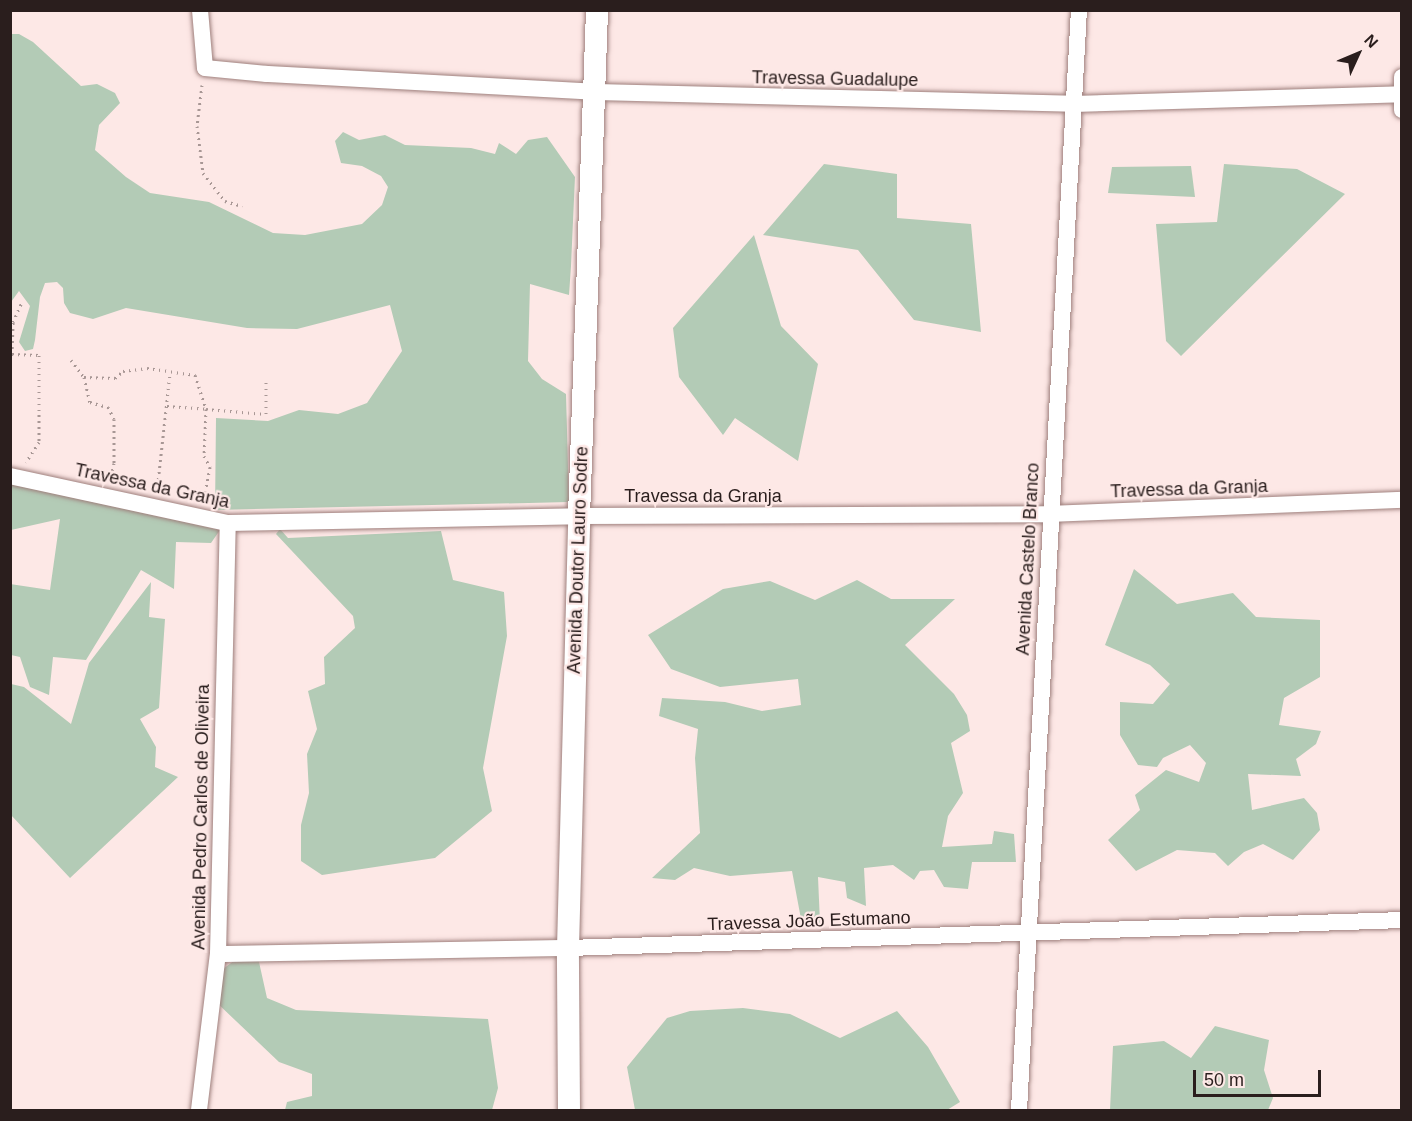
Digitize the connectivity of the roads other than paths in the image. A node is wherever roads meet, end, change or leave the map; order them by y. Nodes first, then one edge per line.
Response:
1 (200, 10) edge
2 (597, 10) edge
3 (1079, 10) edge
4 (1401, 77) edge
5 (596, 92) junction
6 (1401, 94) edge
7 (1073, 104) junction
8 (1401, 110) edge
9 (18, 477) edge
10 (1401, 500) edge
11 (1050, 514) junction
12 (579, 516) junction
13 (228, 523) junction
14 (1401, 921) edge
15 (1029, 933) junction
16 (568, 948) junction
17 (218, 954) junction
18 (199, 1110) edge
19 (569, 1110) edge
20 (1019, 1110) edge

1 - 5 street, Travessa Guadalupe
2 - 5 street, Avenida Doutor Lauro Sodre
3 - 7 street, Avenida Castelo Branco
4 - 6 street
5 - 7 street, Travessa Guadalupe
5 - 12 street, Avenida Doutor Lauro Sodre
6 - 7 street, Travessa Guadalupe
6 - 8 street
7 - 11 street, Avenida Castelo Branco
9 - 13 street, Travessa da Granja
10 - 11 street, Travessa da Granja
11 - 12 street, Travessa da Granja
11 - 15 street, Avenida Castelo Branco
12 - 13 street, Travessa da Granja
12 - 16 street, Avenida Doutor Lauro Sodre
13 - 17 street, Avenida Pedro Carlos de Oliveira
14 - 15 street, Travessa João Estumano
15 - 16 street, Travessa João Estumano
15 - 20 street, Avenida Castelo Branco
16 - 17 street, Travessa João Estumano
16 - 19 street, Avenida Doutor Lauro Sodre
17 - 18 street, Avenida Pedro Carlos de Oliveira

